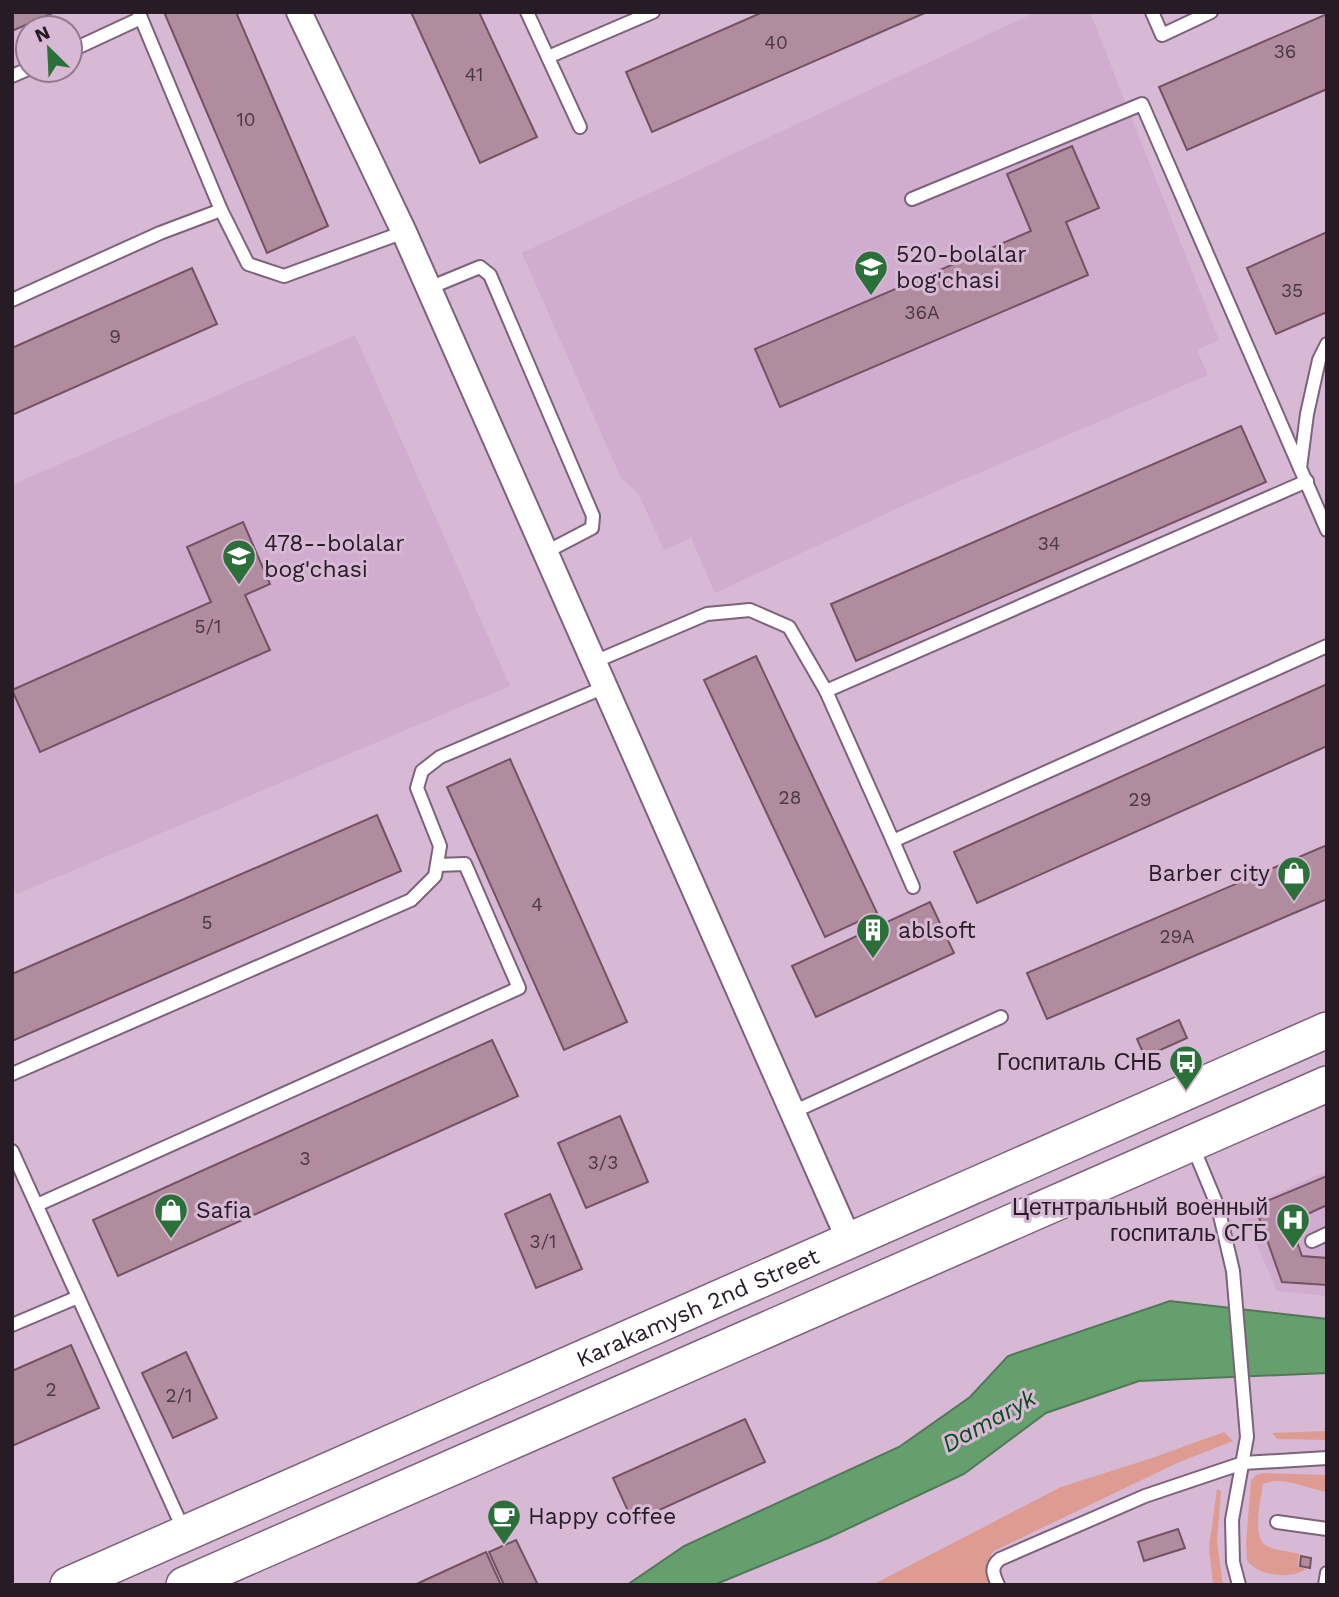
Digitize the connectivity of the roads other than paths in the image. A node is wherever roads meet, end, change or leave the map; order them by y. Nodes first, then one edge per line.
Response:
1 (299, 12) edge
2 (527, 12) edge
3 (653, 12) edge
4 (1152, 12) edge
5 (1211, 12) edge
6 (140, 15) edge
7 (84, 44) edge
8 (548, 57) junction
9 (580, 127) dead end
10 (912, 199) dead end
11 (221, 210) junction
12 (404, 232) junction
13 (429, 288) junction
14 (12, 300) edge
15 (1327, 344) edge
16 (1300, 468) junction
17 (1307, 481) junction
18 (1327, 530) edge
19 (545, 552) junction
20 (1327, 646) edge
21 (594, 662) junction
22 (605, 687) junction
23 (826, 691) junction
24 (892, 842) junction
25 (437, 865) junction
26 (913, 887) dead end
27 (1001, 1017) dead end
28 (1327, 1030) edge
29 (12, 1074) edge
30 (1327, 1084) edge
31 (793, 1112) junction
32 (1191, 1143) junction
33 (12, 1151) edge
34 (985, 1181) junction
35 (37, 1205) junction
36 (1005, 1225) junction
37 (1327, 1234) edge
38 (849, 1240) junction
39 (1312, 1241) dead end
40 (78, 1297) junction
41 (12, 1325) edge
42 (1327, 1458) edge
43 (1242, 1463) junction
44 (1276, 1522) dead end
45 (1327, 1529) edge
46 (185, 1533) junction
47 (1327, 1573) edge
48 (68, 1585) edge
49 (184, 1585) edge
50 (998, 1585) edge
51 (1239, 1585) edge
52 (1325, 1585) edge

1 - 12 street
2 - 8 lane
3 - 8 lane
4 - 5 lane
6 - 7 lane
6 - 11 lane
8 - 9 lane
10 - 16 lane
11 - 12 lane
11 - 14 lane
12 - 13 street
13 - 19 street
13 - 19 lane
15 - 16 lane
16 - 17 lane
17 - 18 lane
17 - 23 lane
19 - 21 street
20 - 24 lane
21 - 22 street
21 - 23 lane
22 - 25 lane
22 - 31 street
23 - 24 lane
24 - 26 lane
25 - 29 lane
25 - 35 lane
27 - 31 lane
28 - 34 main road, Karakamysh 2nd Street
30 - 32 main road, Karakamysh 2nd Street
31 - 38 street
32 - 36 main road, Karakamysh 2nd Street
32 - 43 lane
33 - 35 lane
34 - 36 main road
34 - 38 main road, Karakamysh 2nd Street
35 - 40 lane
36 - 49 main road, Karakamysh 2nd Street
37 - 39 lane
38 - 46 main road, Karakamysh 2nd Street
40 - 41 lane
40 - 46 lane
42 - 43 lane
43 - 50 lane
43 - 51 lane
44 - 45 lane
46 - 48 main road, Karakamysh 2nd Street
47 - 52 lane

